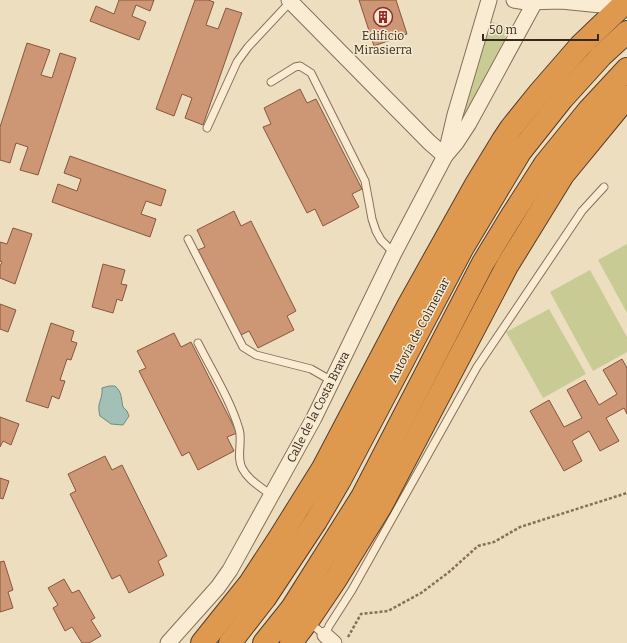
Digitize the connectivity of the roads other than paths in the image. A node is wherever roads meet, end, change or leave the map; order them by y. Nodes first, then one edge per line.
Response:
1 (489, 0) edge
2 (514, 0) edge
3 (290, 1) edge
4 (535, 1) edge
5 (612, 1) edge
6 (627, 32) edge
7 (627, 69) edge
8 (271, 82) dead end
9 (627, 97) edge
10 (207, 128) dead end
11 (445, 156) junction
12 (604, 187) dead end
13 (448, 234) junction
14 (188, 239) dead end
15 (394, 253) junction
16 (198, 343) dead end
17 (332, 381) junction
18 (271, 495) junction
19 (266, 598) junction
20 (309, 619) junction
21 (335, 638) edge
22 (168, 643) edge
23 (202, 643) edge
24 (230, 643) edge
25 (264, 643) edge
26 (291, 643) edge

1 - 11 street, Calle de la Costa Brava
2 - 4 street
3 - 10 lane
3 - 11 street
4 - 5 street
4 - 11 street, Calle de la Costa Brava
5 - 13 highway
6 - 19 highway, Autovía de Colmenar
7 - 25 highway
8 - 15 lane
9 - 20 highway
11 - 15 street, Calle de la Costa Brava
12 - 21 lane
13 - 19 highway
13 - 23 highway
14 - 17 lane
15 - 17 street, Calle de la Costa Brava
16 - 18 lane
17 - 18 street, Calle de la Costa Brava
18 - 22 street, Calle de la Costa Brava
19 - 24 highway, Autovía de Colmenar
20 - 21 lane
20 - 26 highway

